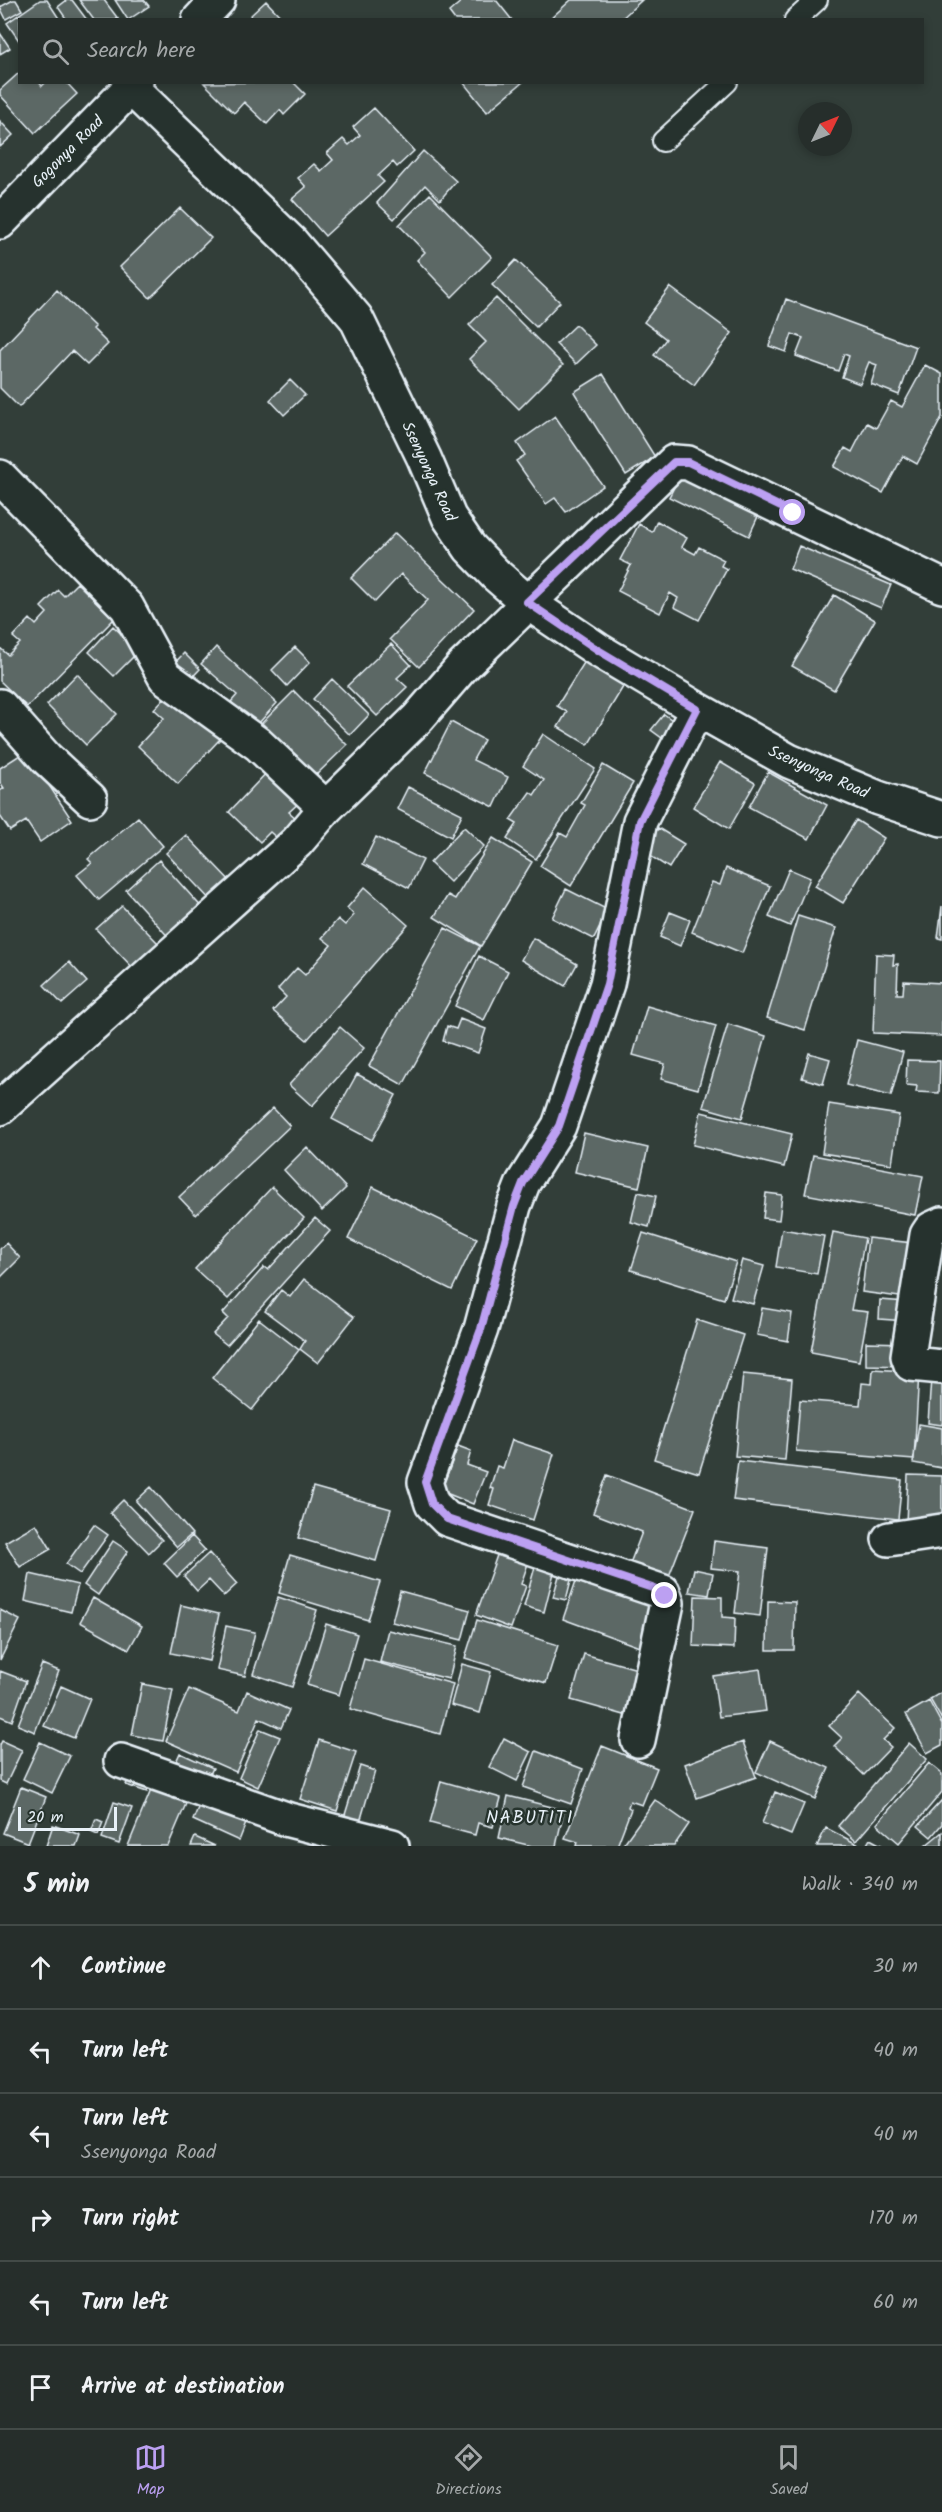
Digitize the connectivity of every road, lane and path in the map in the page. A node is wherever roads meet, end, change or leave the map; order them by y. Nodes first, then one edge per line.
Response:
1 (218, 0) edge
2 (817, 0) edge
3 (201, 18) edge
4 (797, 18) edge
5 (725, 84) edge
6 (133, 85) edge
7 (663, 141) dead end
8 (0, 222) edge
9 (0, 477) edge
10 (942, 586) edge
11 (527, 602) junction
12 (697, 709) junction
13 (3, 714) edge
14 (90, 799) dead end
15 (326, 808) junction
16 (942, 819) edge
17 (0, 1108) edge
18 (942, 1224) edge
19 (942, 1367) edge
20 (942, 1531) edge
21 (890, 1539) dead end
22 (638, 1740) dead end
23 (121, 1761) dead end
24 (392, 1846) edge

1 - 3 street
2 - 4 lane
5 - 7 lane
6 - 8 street, Gogonya Road
6 - 11 street, Ssenyonga Road
9 - 15 street
10 - 11 street
11 - 12 street, Ssenyonga Road
11 - 15 street
12 - 16 street, Ssenyonga Road
12 - 22 street
13 - 14 street
15 - 17 street
18 - 19 street
20 - 21 street
23 - 24 street

